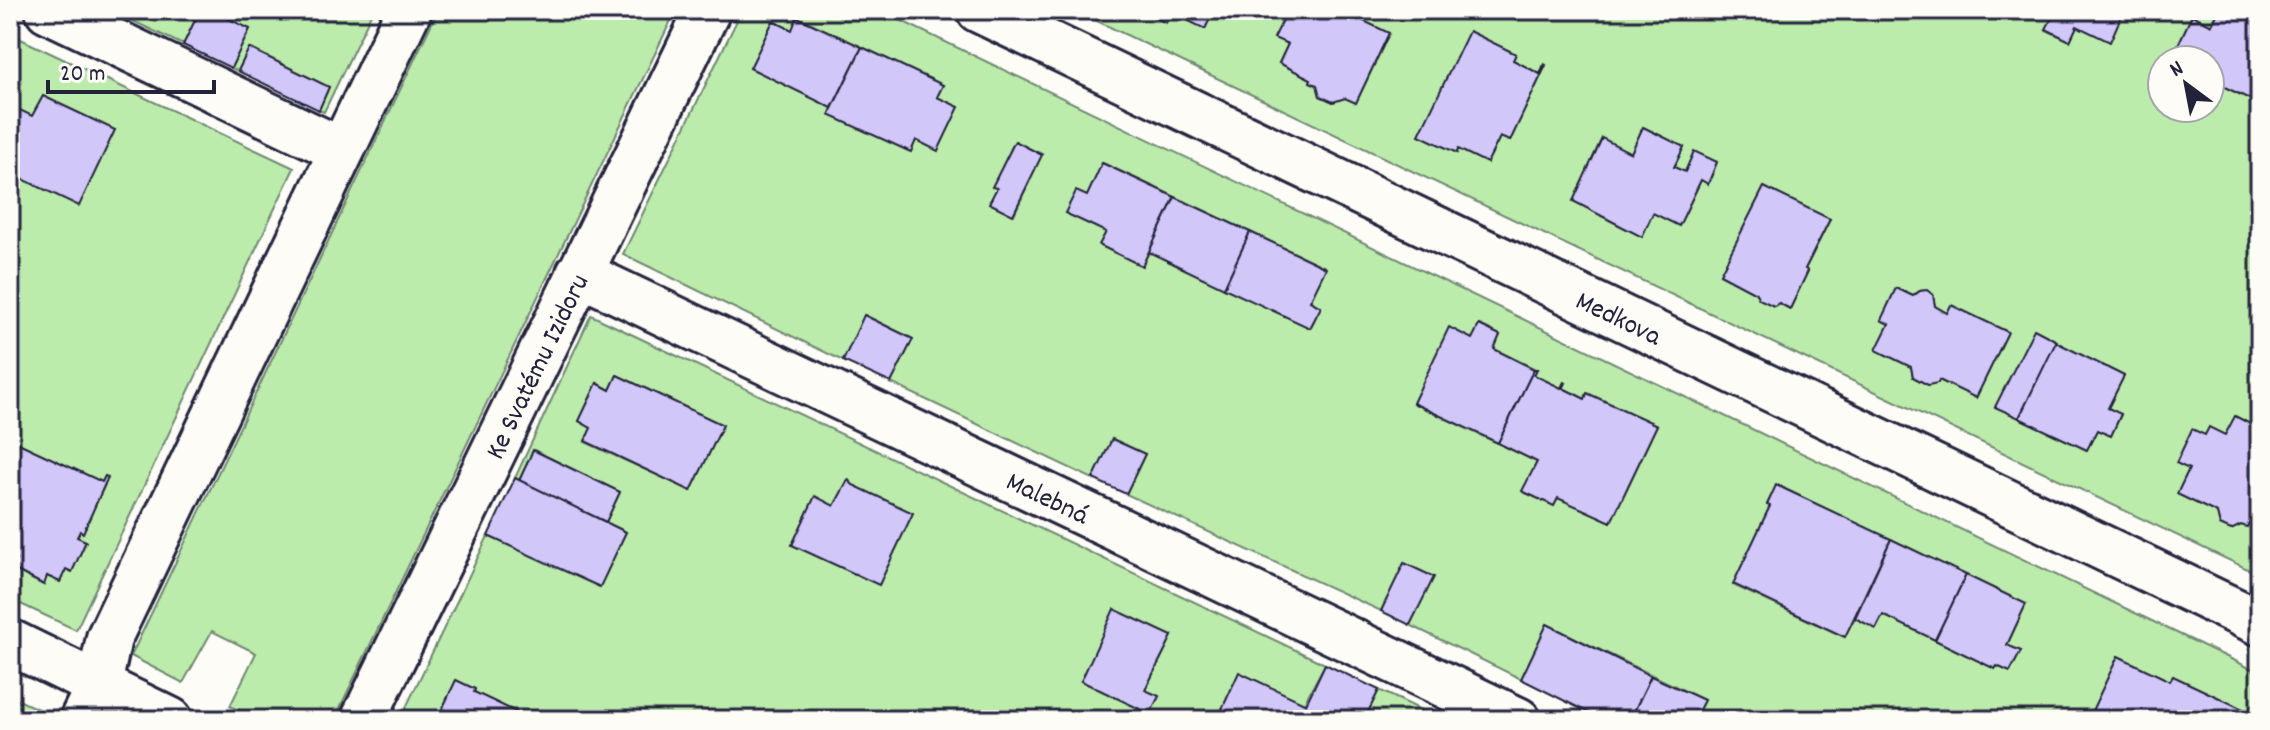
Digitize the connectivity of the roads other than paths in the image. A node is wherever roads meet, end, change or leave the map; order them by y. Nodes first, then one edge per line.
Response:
1 (48, 10) edge
2 (409, 10) edge
3 (708, 10) edge
4 (979, 10) edge
5 (341, 150) junction
6 (579, 273) junction
7 (2260, 623) edge
8 (10, 642) edge
9 (90, 702) edge
10 (170, 720) edge
11 (363, 720) edge
12 (1518, 720) edge

1 - 5 street
2 - 5 street
3 - 6 street, Ke Svatému Izidoru
4 - 7 street, Medkova
5 - 9 street
6 - 11 street, Ke Svatému Izidoru
6 - 12 street, Malebná
8 - 9 street
9 - 10 street

